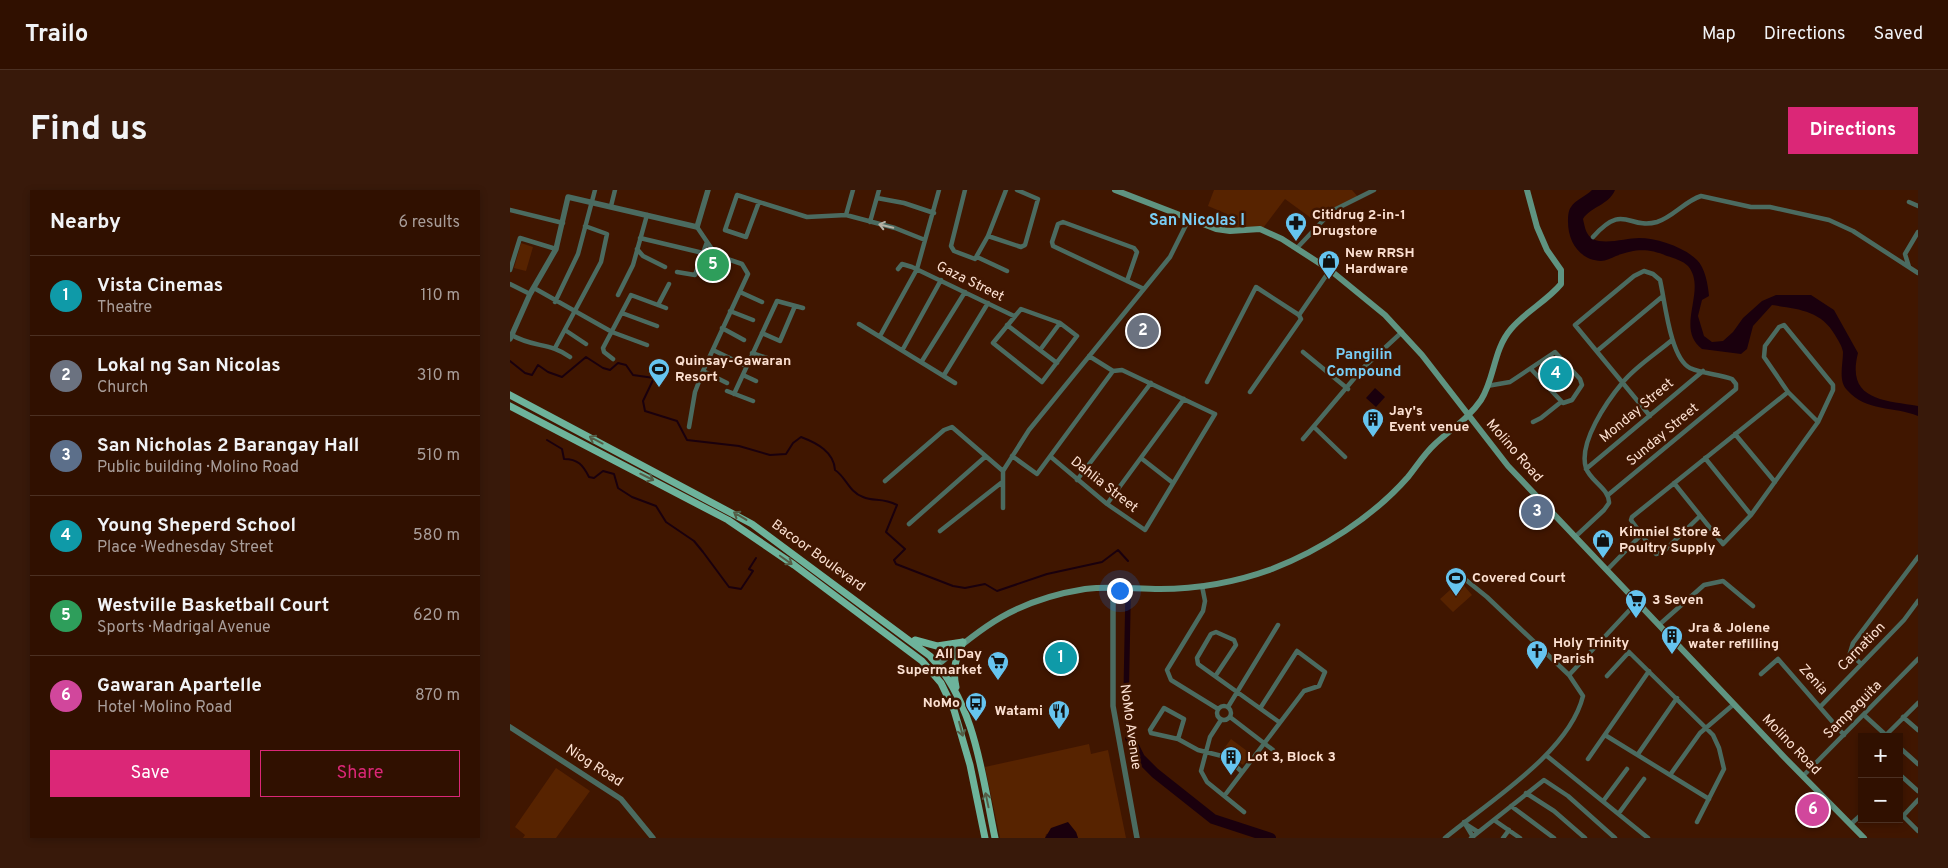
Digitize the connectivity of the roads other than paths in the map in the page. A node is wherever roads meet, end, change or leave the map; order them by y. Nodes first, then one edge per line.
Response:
1 (596, 190) edge
2 (615, 190) edge
3 (708, 190) edge
4 (853, 190) edge
5 (879, 190) edge
6 (939, 190) edge
7 (965, 190) edge
8 (1006, 190) edge
9 (1017, 190) edge
10 (1114, 190) edge
11 (1374, 190) edge
12 (1527, 190) edge
13 (569, 193) edge
14 (877, 198) junction
15 (592, 202) junction
16 (759, 202) junction
17 (1909, 202) dead end
18 (611, 206) junction
19 (1918, 206) edge
20 (510, 210) edge
21 (934, 213) junction
22 (647, 215) junction
23 (846, 215) junction
24 (1189, 219) junction
25 (870, 222) junction
26 (563, 224) junction
27 (585, 226) junction
28 (696, 226) junction
29 (1918, 232) edge
30 (988, 236) junction
31 (1593, 236) dead end
32 (640, 238) junction
33 (925, 240) junction
34 (707, 242) junction
35 (1297, 248) junction
36 (556, 249) junction
37 (637, 249) junction
38 (703, 253) junction
39 (978, 257) junction
40 (665, 267) dead end
41 (1910, 268) junction
42 (898, 269) dead end
43 (917, 269) junction
44 (510, 270) edge
45 (1330, 270) junction
46 (1007, 271) dead end
47 (677, 272) dead end
48 (1918, 273) edge
49 (941, 280) junction
50 (1126, 281) junction
51 (510, 284) edge
52 (669, 284) dead end
53 (1144, 289) junction
54 (532, 291) junction
55 (740, 292) junction
56 (965, 292) junction
57 (618, 295) dead end
58 (1663, 296) junction
59 (556, 302) junction
60 (762, 302) dead end
61 (988, 303) junction
62 (658, 305) junction
63 (795, 306) junction
64 (666, 308) dead end
65 (803, 308) dead end
66 (730, 311) junction
67 (574, 312) junction
68 (622, 313) junction
69 (1299, 314) junction
70 (1014, 316) junction
71 (753, 320) dead end
72 (1060, 323) junction
73 (859, 324) dead end
74 (1007, 325) junction
75 (657, 326) dead end
76 (722, 328) junction
77 (565, 330) junction
78 (612, 332) junction
79 (1402, 332) junction
80 (762, 334) junction
81 (511, 336) edge
82 (880, 336) junction
83 (744, 340) dead end
84 (1672, 340) junction
85 (586, 344) dead end
86 (647, 345) dead end
87 (555, 348) junction
88 (903, 349) junction
89 (712, 350) junction
90 (1040, 350) junction
91 (1303, 352) dead end
92 (1597, 352) junction
93 (752, 353) junction
94 (1089, 356) junction
95 (570, 358) dead end
96 (613, 359) dead end
97 (770, 359) dead end
98 (922, 361) junction
99 (1057, 363) junction
100 (746, 366) junction
101 (1531, 369) junction
102 (703, 371) junction
103 (1113, 371) junction
104 (1703, 371) junction
105 (742, 375) junction
106 (944, 375) junction
107 (756, 381) dead end
108 (1207, 382) dead end
109 (1623, 382) junction
110 (728, 383) dead end
111 (955, 383) dead end
112 (1151, 383) junction
113 (1487, 386) junction
114 (1348, 389) junction
115 (727, 391) dead end
116 (1250, 392) dead end
117 (1788, 392) junction
118 (510, 394) edge
119 (734, 394) junction
120 (1184, 399) junction
121 (753, 401) dead end
122 (1561, 402) junction
123 (510, 406) edge
124 (1468, 416) junction
125 (1650, 416) junction
126 (1533, 422) dead end
127 (1818, 422) junction
128 (689, 427) dead end
129 (1315, 428) junction
130 (1735, 434) junction
131 (1303, 439) dead end
132 (1012, 456) junction
133 (1345, 456) dead end
134 (985, 457) junction
135 (1051, 457) junction
136 (1140, 458) junction
137 (1705, 458) junction
138 (1586, 469) junction
139 (1003, 471) junction
140 (1077, 480) junction
141 (885, 482) dead end
142 (1774, 482) junction
143 (1002, 483) junction
144 (1173, 483) junction
145 (1674, 483) junction
146 (1608, 495) junction
147 (1106, 504) junction
148 (1003, 508) dead end
149 (1751, 515) junction
150 (1699, 517) junction
151 (909, 524) dead end
152 (940, 531) dead end
153 (1640, 536) junction
154 (1575, 537) junction
155 (1918, 557) edge
156 (1607, 570) junction
157 (1461, 576) dead end
158 (1202, 586) junction
159 (1112, 588) junction
160 (1638, 601) junction
161 (1917, 605) edge
162 (1753, 606) dead end
163 (1660, 624) junction
164 (1278, 626) dead end
165 (907, 637) junction
166 (963, 642) junction
167 (1918, 659) edge
168 (938, 664) junction
169 (1861, 664) junction
170 (932, 670) junction
171 (1649, 672) junction
172 (1762, 674) dead end
173 (1216, 675) junction
174 (1569, 675) junction
175 (1607, 676) dead end
176 (1238, 691) junction
177 (958, 695) junction
178 (1677, 698) junction
179 (1918, 703) edge
180 (1734, 704) junction
181 (1820, 706) junction
182 (1228, 707) junction
183 (1261, 707) junction
184 (1218, 709) junction
185 (1864, 715) junction
186 (1230, 717) junction
187 (1903, 717) junction
188 (1221, 720) junction
189 (1279, 722) junction
190 (510, 727) edge
191 (1706, 728) junction
192 (1918, 730) edge
193 (1884, 733) edge
194 (1890, 733) edge
195 (1605, 734) junction
196 (1844, 735) junction
197 (1178, 739) junction
198 (1263, 742) junction
199 (1273, 750) dead end
200 (1903, 751) edge
201 (1206, 752) junction
202 (1638, 754) junction
203 (1547, 756) junction
204 (1588, 759) dead end
205 (1918, 764) edge
206 (1627, 769) dead end
207 (1242, 772) junction
208 (1670, 775) junction
209 (1803, 776) junction
210 (1903, 778) edge
211 (1644, 779) dead end
212 (1918, 791) edge
213 (1526, 793) junction
214 (1225, 795) junction
215 (1709, 799) junction
216 (1604, 800) junction
217 (1918, 800) edge
218 (1511, 806) junction
219 (1244, 812) dead end
220 (1903, 812) edge
221 (1619, 813) junction
222 (1903, 816) edge
223 (1858, 818) edge
224 (1494, 820) junction
225 (1696, 822) dead end
226 (1466, 824) junction
227 (1851, 824) junction
228 (1509, 830) junction
229 (1918, 831) edge
230 (1474, 835) edge
231 (653, 838) edge
232 (985, 838) edge
233 (995, 838) edge
234 (1136, 838) edge
235 (1445, 838) edge
236 (1480, 838) edge
237 (1503, 838) edge
238 (1520, 838) edge
239 (1554, 838) edge
240 (1585, 838) edge
241 (1615, 838) edge
242 (1648, 838) edge
243 (1864, 838) edge

1 - 15 street
2 - 18 street
3 - 28 street
4 - 23 street
5 - 14 street
6 - 21 street, Gaza Street
7 - 39 street
8 - 30 street
9 - 30 street
10 - 24 main road, Molino Road
11 - 35 street
12 - 113 main road
13 - 15 street
13 - 26 street
14 - 21 street
14 - 25 street
15 - 18 street
15 - 27 street
16 - 16 street
16 - 23 street
17 - 19 street
18 - 22 street
20 - 26 street
21 - 33 street, Gaza Street
22 - 28 street
22 - 32 street
23 - 25 street
24 - 35 main road, Molino Road
24 - 53 street
33 -> 25 street
26 - 36 street
27 - 59 street
27 - 67 street
28 - 34 street
29 - 41 street
30 - 39 street
31 - 41 street
32 - 37 street
32 - 38 street
33 - 43 street, Gaza Street
34 - 38 street
34 - 55 street
35 - 45 main road, Molino Road
36 - 44 street
36 - 54 street
37 - 40 street
37 - 57 street
38 - 47 street
39 - 46 street
41 - 48 street
42 - 43 street
43 - 49 street, Gaza Street
43 - 82 street, Gaza Street
45 - 69 street
45 - 79 main road, Molino Road
49 - 56 street, Gaza Street
49 - 88 street
50 - 50 street
50 - 53 street
51 - 54 street
52 - 62 street
53 - 94 street
54 - 59 street
54 - 81 street
55 - 60 street
55 - 66 street
56 - 61 street, Gaza Street
56 - 98 street
58 - 84 street
58 - 92 street
58 - 92 street
59 - 67 street
61 - 70 street, Gaza Street
61 - 106 street
62 - 64 street
62 - 68 street
63 - 65 street
63 - 80 street
63 - 80 street
66 - 71 street
66 - 76 street
67 - 77 street
67 - 78 street
68 - 75 street
68 - 78 street
69 - 108 street
69 - 116 street
70 - 72 street
70 - 74 street
72 - 90 street
72 - 99 street
73 - 82 street
74 - 90 street
74 - 99 street
76 - 83 street
76 - 89 street
77 - 85 street
77 - 87 street
78 - 86 street
78 - 96 street
79 - 114 street
79 - 124 main road, Molino Road
80 - 93 street
81 - 87 street
82 - 88 street
84 - 104 street
84 - 109 street
87 - 95 street
88 - 98 street
89 - 100 street
89 - 102 street
90 - 99 street
91 - 114 street
92 - 109 street
93 - 97 street
93 - 100 street
94 - 103 street
94 - 132 street
98 - 106 street
100 - 105 street
101 - 113 street
101 - 122 street
101 - 122 street
102 - 110 street
102 - 128 street
103 - 112 street
103 - 135 street
104 - 125 street, Monday Street
104 - 146 street, Sunday Street
105 - 107 street
105 - 119 street
106 - 111 street
109 - 125 street
109 - 138 street
112 - 120 street
112 - 140 street
113 - 124 main road
114 - 129 street
115 - 119 street
117 - 127 street
117 - 127 street
117 - 130 street
165 -> 118 main road, Bacoor Boulevard
119 - 121 street
120 - 136 street
120 - 144 street
122 - 126 street
123 -> 170 main road, Bacoor Boulevard
124 - 154 main road, Molino Road
124 - 158 main road
125 - 138 street, Monday Street
127 - 142 street
129 - 131 street
129 - 133 street
130 - 137 street
130 - 142 street
132 - 135 street
132 - 139 street
134 - 139 street
134 - 141 street
134 - 151 street
135 - 140 street, Dahlia Street
136 - 144 street
136 - 147 street
137 - 145 street
137 - 149 street
138 - 146 street
139 - 143 street
140 - 147 street, Dahlia Street
142 - 149 street
143 - 148 street
143 - 152 street
144 - 147 street, Dahlia Street
145 - 150 street
145 - 153 street
146 - 154 street
149 - 150 street
150 - 153 street
153 - 156 street
154 - 156 main road, Molino Road
155 - 169 street, Sampaguita
156 - 160 main road, Molino Road
157 - 174 street
158 - 159 main road
158 - 184 street
159 - 166 main road
159 - 234 street, NoMo Avenue
160 - 163 main road, Molino Road
160 - 174 street
161 - 169 street, Carnation
162 - 163 street
163 - 180 main road, Molino Road
164 - 176 street
165 - 166 main road
165 - 168 main road, Bacoor Boulevard
166 - 168 main road
166 - 177 main road
167 - 185 street, Sampaguita
168 - 170 main road
168 - 177 main road, Bacoor Boulevard
169 - 181 street, Carnation
170 -> 232 main road, Bacoor Boulevard
171 - 175 street
171 - 178 street
171 - 195 street
172 - 181 street, Zenia
173 - 173 street
173 - 176 street
174 - 203 street
176 - 182 street
176 - 183 street
233 -> 177 main road, Bacoor Boulevard
178 - 191 street
178 - 202 street
179 - 187 street
180 - 191 street
180 - 209 main road, Molino Road
181 - 196 street, Zenia
182 - 184 street
182 - 186 street
183 - 189 street
183 - 189 street
184 - 188 street
185 - 193 street
185 - 196 street, Sampaguita
186 - 188 street
186 - 198 street
187 - 192 street
187 - 194 street
188 - 201 street
189 - 198 street
190 - 231 street, Niog Road
191 - 208 street
191 - 215 street
195 - 202 street
195 - 204 street
196 - 209 street, Sampaguita
197 - 197 street
197 - 201 street
198 - 199 street
198 - 207 street
200 - 205 street
201 - 207 street
201 - 214 street
202 - 208 street
203 - 216 street
203 - 226 street
206 - 216 street
207 - 214 street
208 - 215 street
209 - 227 main road, Molino Road
210 - 212 street
211 - 221 street
213 - 218 street
213 - 240 street
213 - 241 street
214 - 219 street
215 - 225 street
216 - 221 street
217 - 220 street
218 - 224 street
218 - 239 street
221 - 242 street
222 - 229 street
223 - 227 street
224 - 228 street
224 - 230 street
226 - 230 street
226 - 235 street
227 - 243 main road, Molino Road
228 - 237 street
228 - 238 street
230 - 236 street

